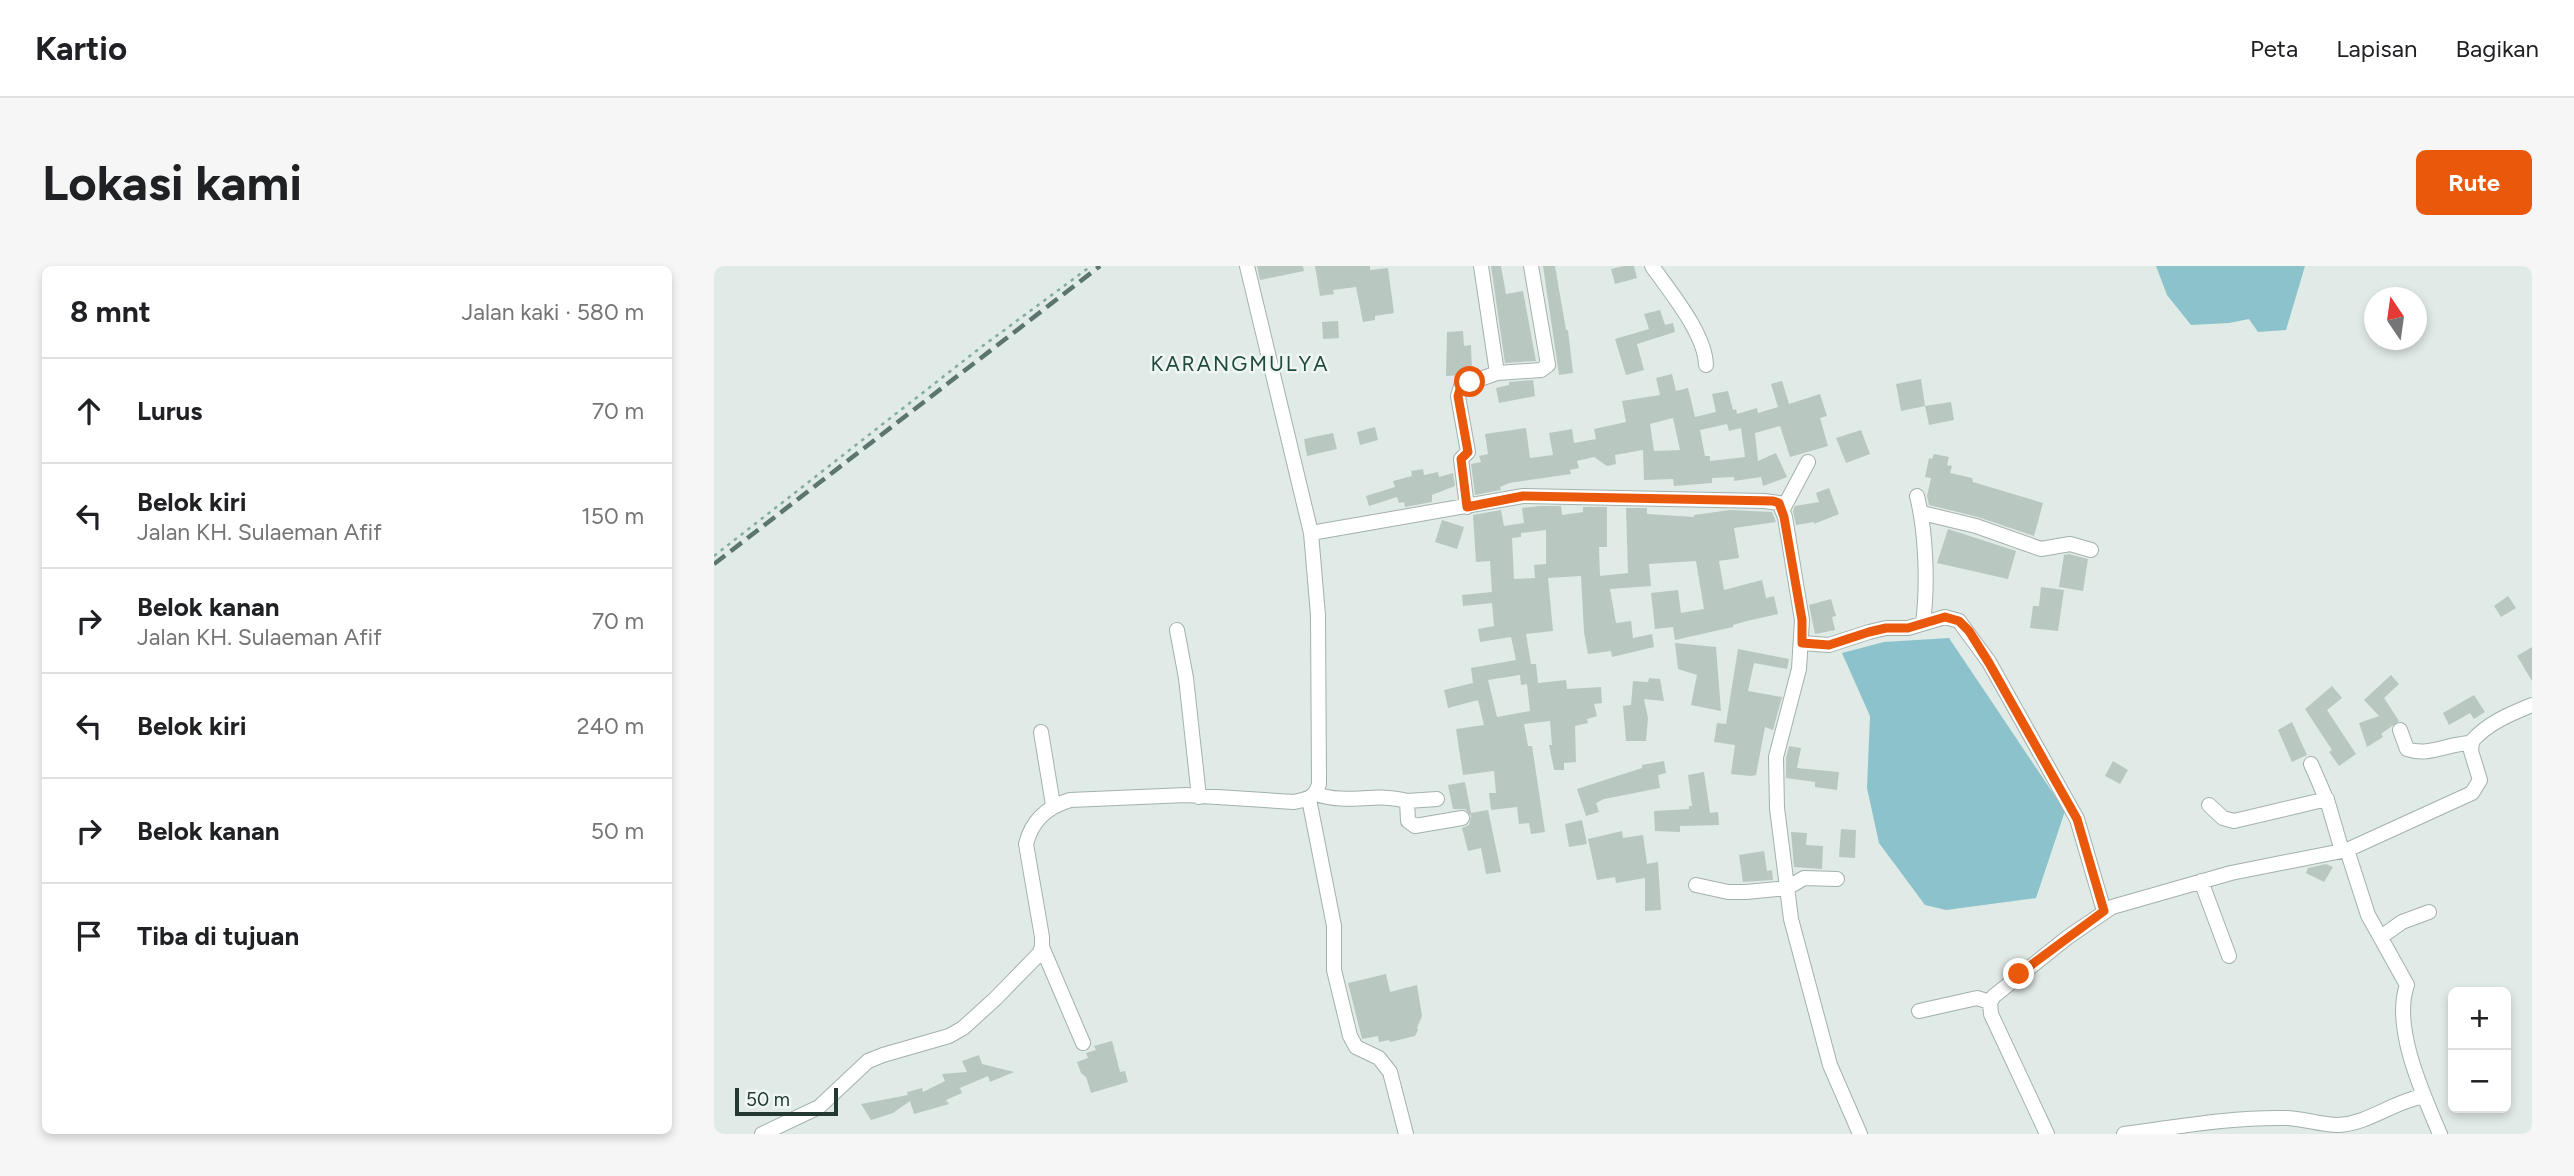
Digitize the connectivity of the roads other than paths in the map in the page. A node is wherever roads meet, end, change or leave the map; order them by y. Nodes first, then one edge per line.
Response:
1 (1247, 266) edge
2 (1481, 266) edge
3 (1531, 266) edge
4 (1652, 266) edge
5 (1706, 365) dead end
6 (1497, 373) junction
7 (1808, 462) dead end
8 (1917, 495) dead end
9 (1467, 507) junction
10 (1783, 509) junction
11 (1922, 513) junction
12 (1311, 533) junction
13 (2091, 550) dead end
14 (1923, 623) junction
15 (1177, 630) dead end
16 (1802, 643) junction
17 (2532, 705) edge
18 (2400, 730) dead end
19 (1041, 732) dead end
20 (2471, 743) junction
21 (2311, 764) dead end
22 (1199, 797) junction
23 (1312, 797) junction
24 (1437, 799) dead end
25 (2327, 800) junction
26 (1407, 802) junction
27 (2209, 805) dead end
28 (1053, 806) junction
29 (1462, 818) dead end
30 (2344, 851) junction
31 (1837, 880) dead end
32 (2200, 881) junction
33 (1696, 885) dead end
34 (1787, 888) junction
35 (2104, 911) junction
36 (2428, 912) dead end
37 (2381, 937) junction
38 (1042, 947) junction
39 (2229, 956) dead end
40 (1990, 1002) junction
41 (1919, 1010) dead end
42 (1083, 1043) dead end
43 (2424, 1096) junction
44 (762, 1134) edge
45 (1406, 1134) edge
46 (1860, 1134) edge
47 (2047, 1134) edge
48 (2124, 1134) edge
49 (2440, 1134) edge

1 - 12 street
2 - 6 street
3 - 6 street
4 - 5 street
6 - 9 street
7 - 10 street
8 - 11 street
9 - 10 street
9 - 12 street
10 - 16 street
11 - 13 street
11 - 14 street
12 - 23 street
14 - 16 street
14 - 35 street
15 - 22 street
16 - 34 street
17 - 20 street
18 - 20 street
19 - 28 street
20 - 30 street
21 - 25 street
22 - 23 street
22 - 28 street
23 - 26 street
23 - 45 street
24 - 26 street
25 - 27 street
25 - 30 street
26 - 29 street
28 - 38 street
30 - 32 street
30 - 37 street
31 - 34 street
32 - 35 street
32 - 39 street
33 - 34 street
34 - 46 street
35 - 40 street
36 - 37 street
37 - 43 street
38 - 42 street
38 - 44 street
40 - 41 street
40 - 47 street
43 - 48 street
43 - 49 street

